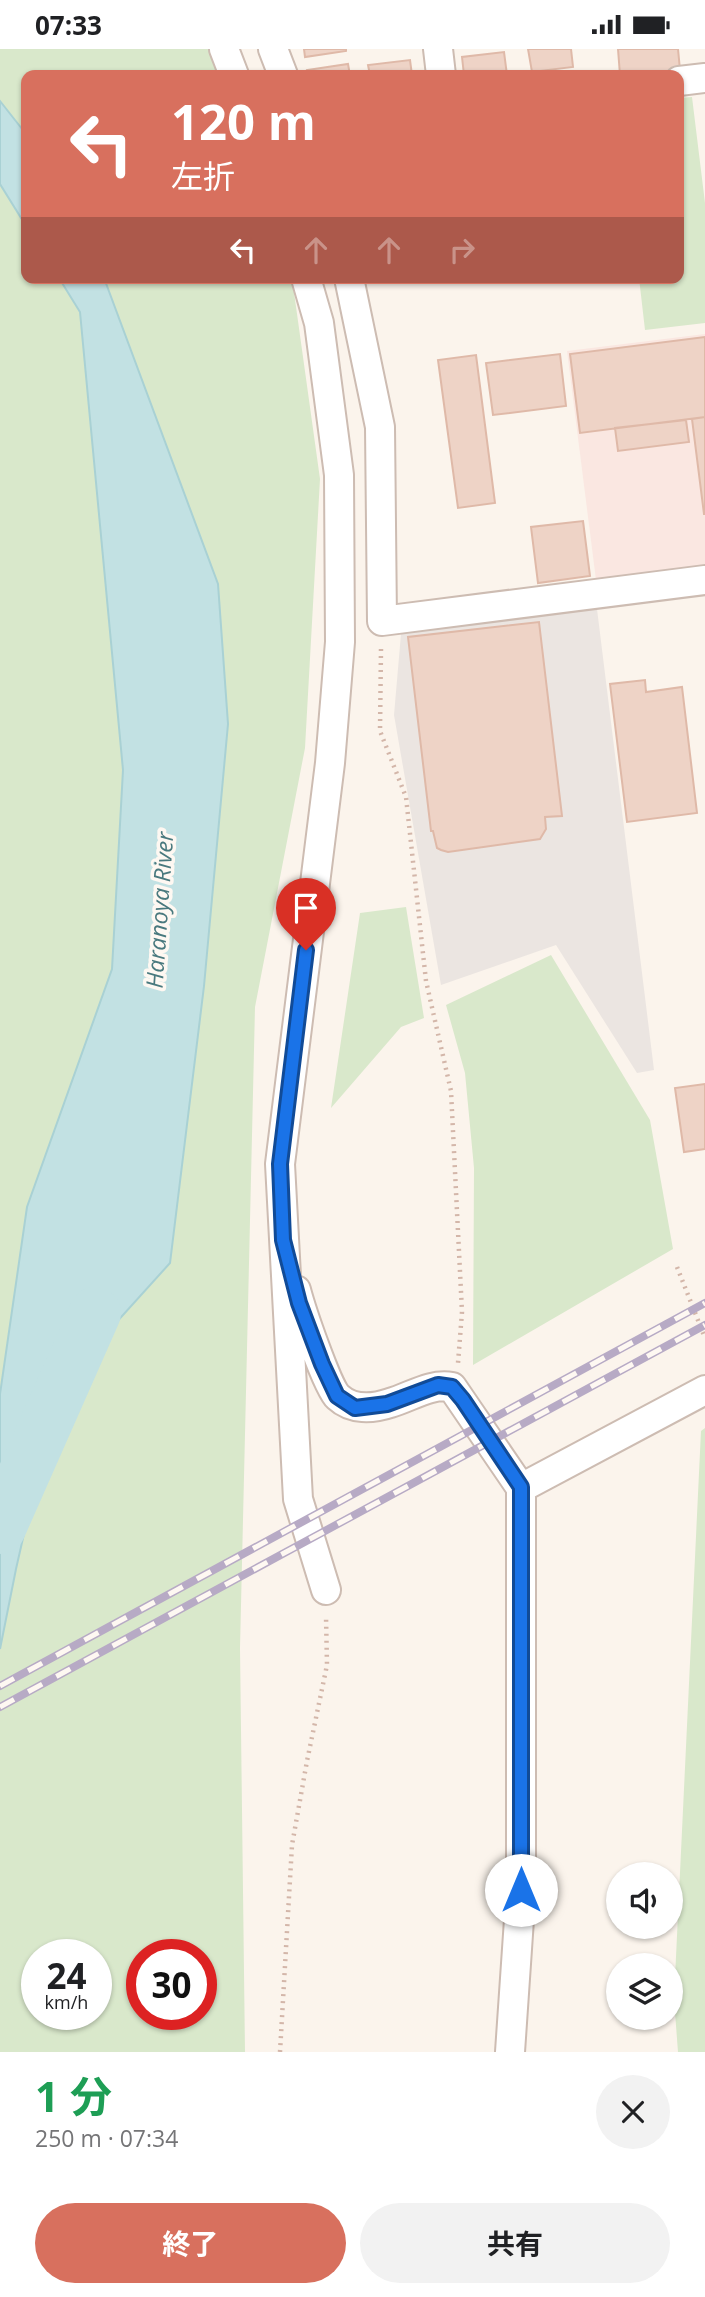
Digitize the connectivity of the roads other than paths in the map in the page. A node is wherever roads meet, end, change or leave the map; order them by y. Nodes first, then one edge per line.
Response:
1 (224, 49) edge
2 (273, 49) edge
3 (438, 49) edge
4 (232, 70) edge
5 (281, 70) edge
6 (440, 70) edge
7 (705, 78) edge
8 (684, 80) edge
9 (308, 284) edge
10 (350, 284) edge
11 (705, 580) edge
12 (283, 1240) junction
13 (705, 1390) edge
14 (521, 1487) junction
15 (326, 1590) road end
16 (510, 2052) edge

1 - 4 street
2 - 5 street
3 - 6 street
7 - 8 street
9 - 12 street
10 - 11 street
12 - 14 street
12 - 15 street
13 - 14 street
14 - 16 street

